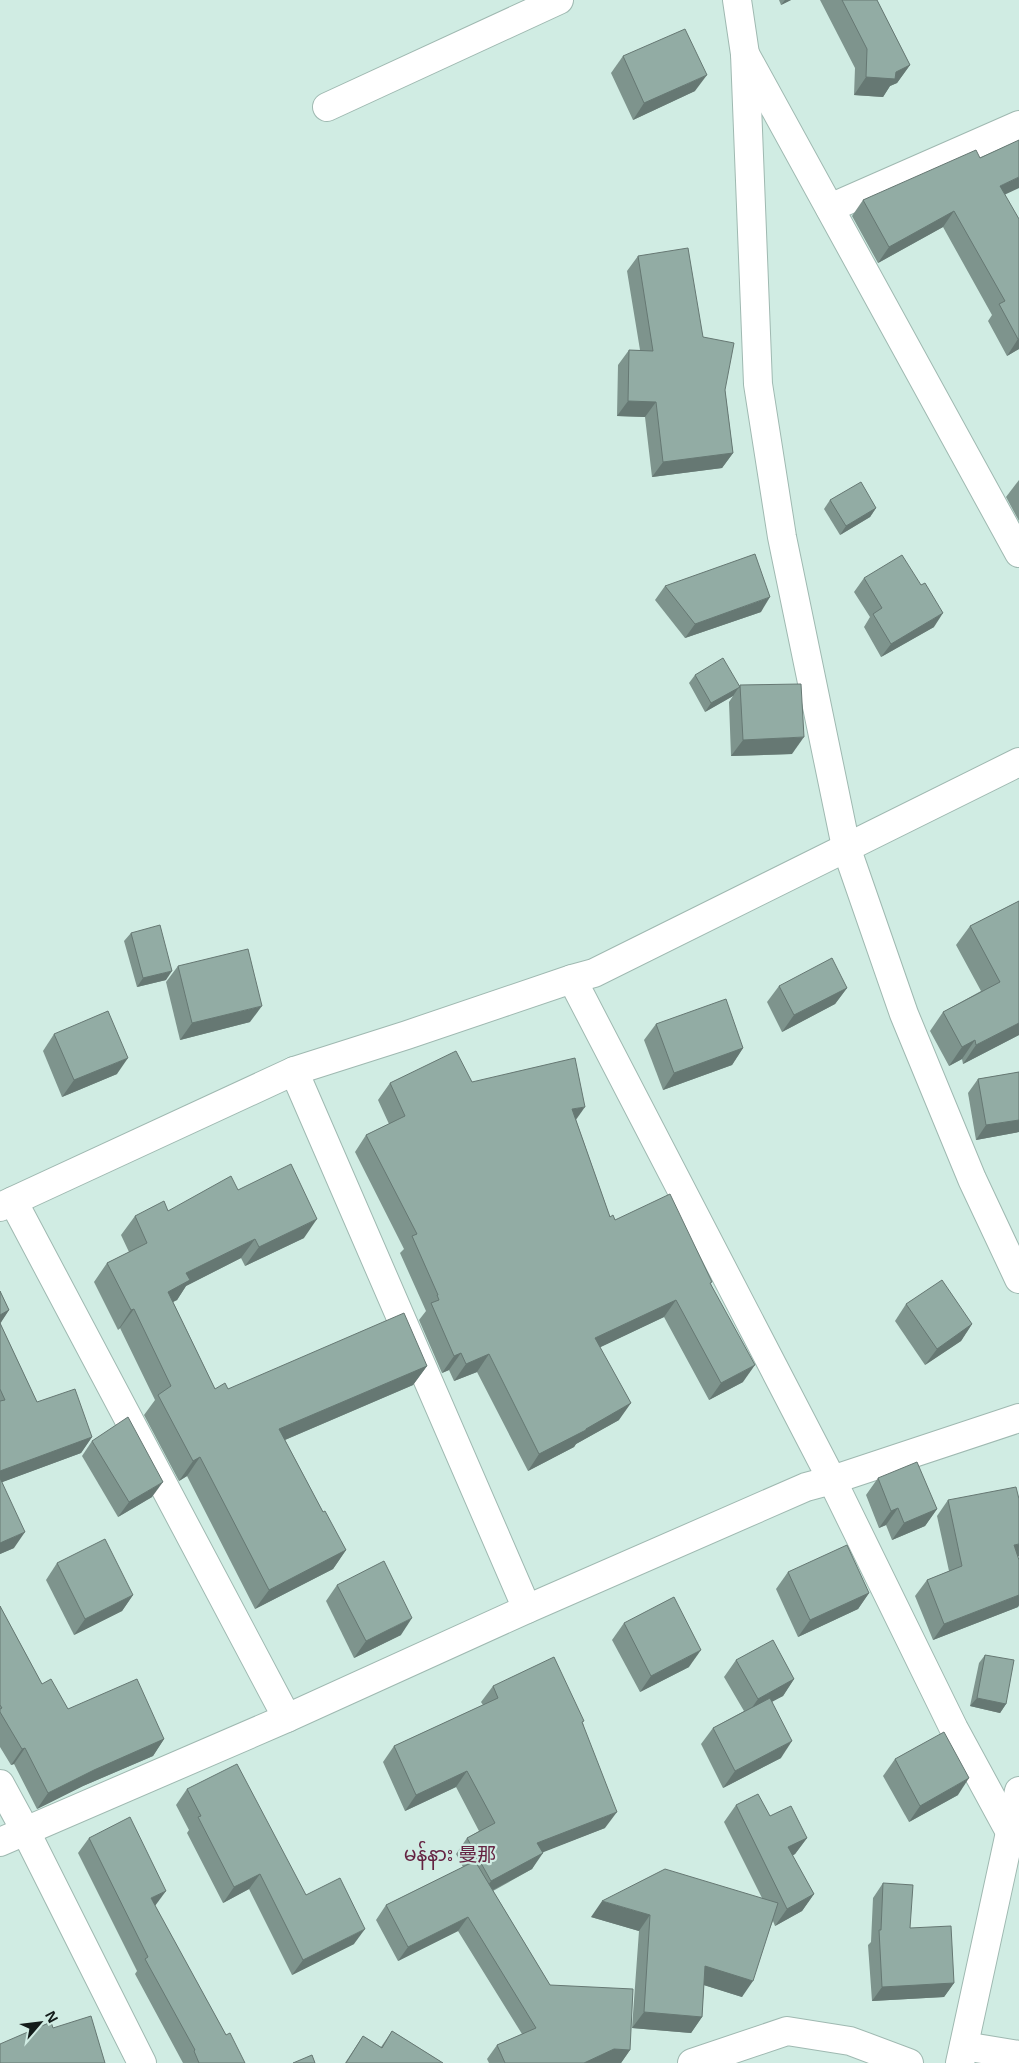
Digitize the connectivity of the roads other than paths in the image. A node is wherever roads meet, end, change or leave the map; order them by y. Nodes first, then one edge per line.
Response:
1 (559, 0) edge
2 (737, 0) edge
3 (745, 54) junction
4 (326, 107) dead end
5 (1019, 125) edge
6 (830, 208) junction
7 (1019, 553) edge
8 (1019, 762) edge
9 (846, 847) junction
10 (572, 979) junction
11 (294, 1071) junction
12 (6, 1204) edge
13 (1019, 1279) edge
14 (1019, 1418) edge
15 (832, 1480) junction
16 (528, 1609) junction
17 (287, 1718) junction
18 (0, 1784) edge
19 (1019, 1791) edge
20 (25, 1830) junction
21 (1015, 1832) edge
22 (0, 1842) edge
23 (962, 2054) edge
24 (1019, 2055) edge
25 (142, 2063) edge
26 (692, 2063) edge
27 (909, 2063) edge

1 - 4 street
2 - 3 street
3 - 6 street
3 - 9 street
5 - 6 street
6 - 7 street
8 - 9 street
9 - 10 street
9 - 13 street
10 - 11 street
10 - 15 street
11 - 12 street
11 - 16 street
12 - 17 street
14 - 15 street
15 - 16 street
15 - 21 street
16 - 17 street
17 - 20 street
18 - 20 street
19 - 21 street
20 - 22 street
20 - 25 street
21 - 23 street
23 - 24 street
26 - 27 street

